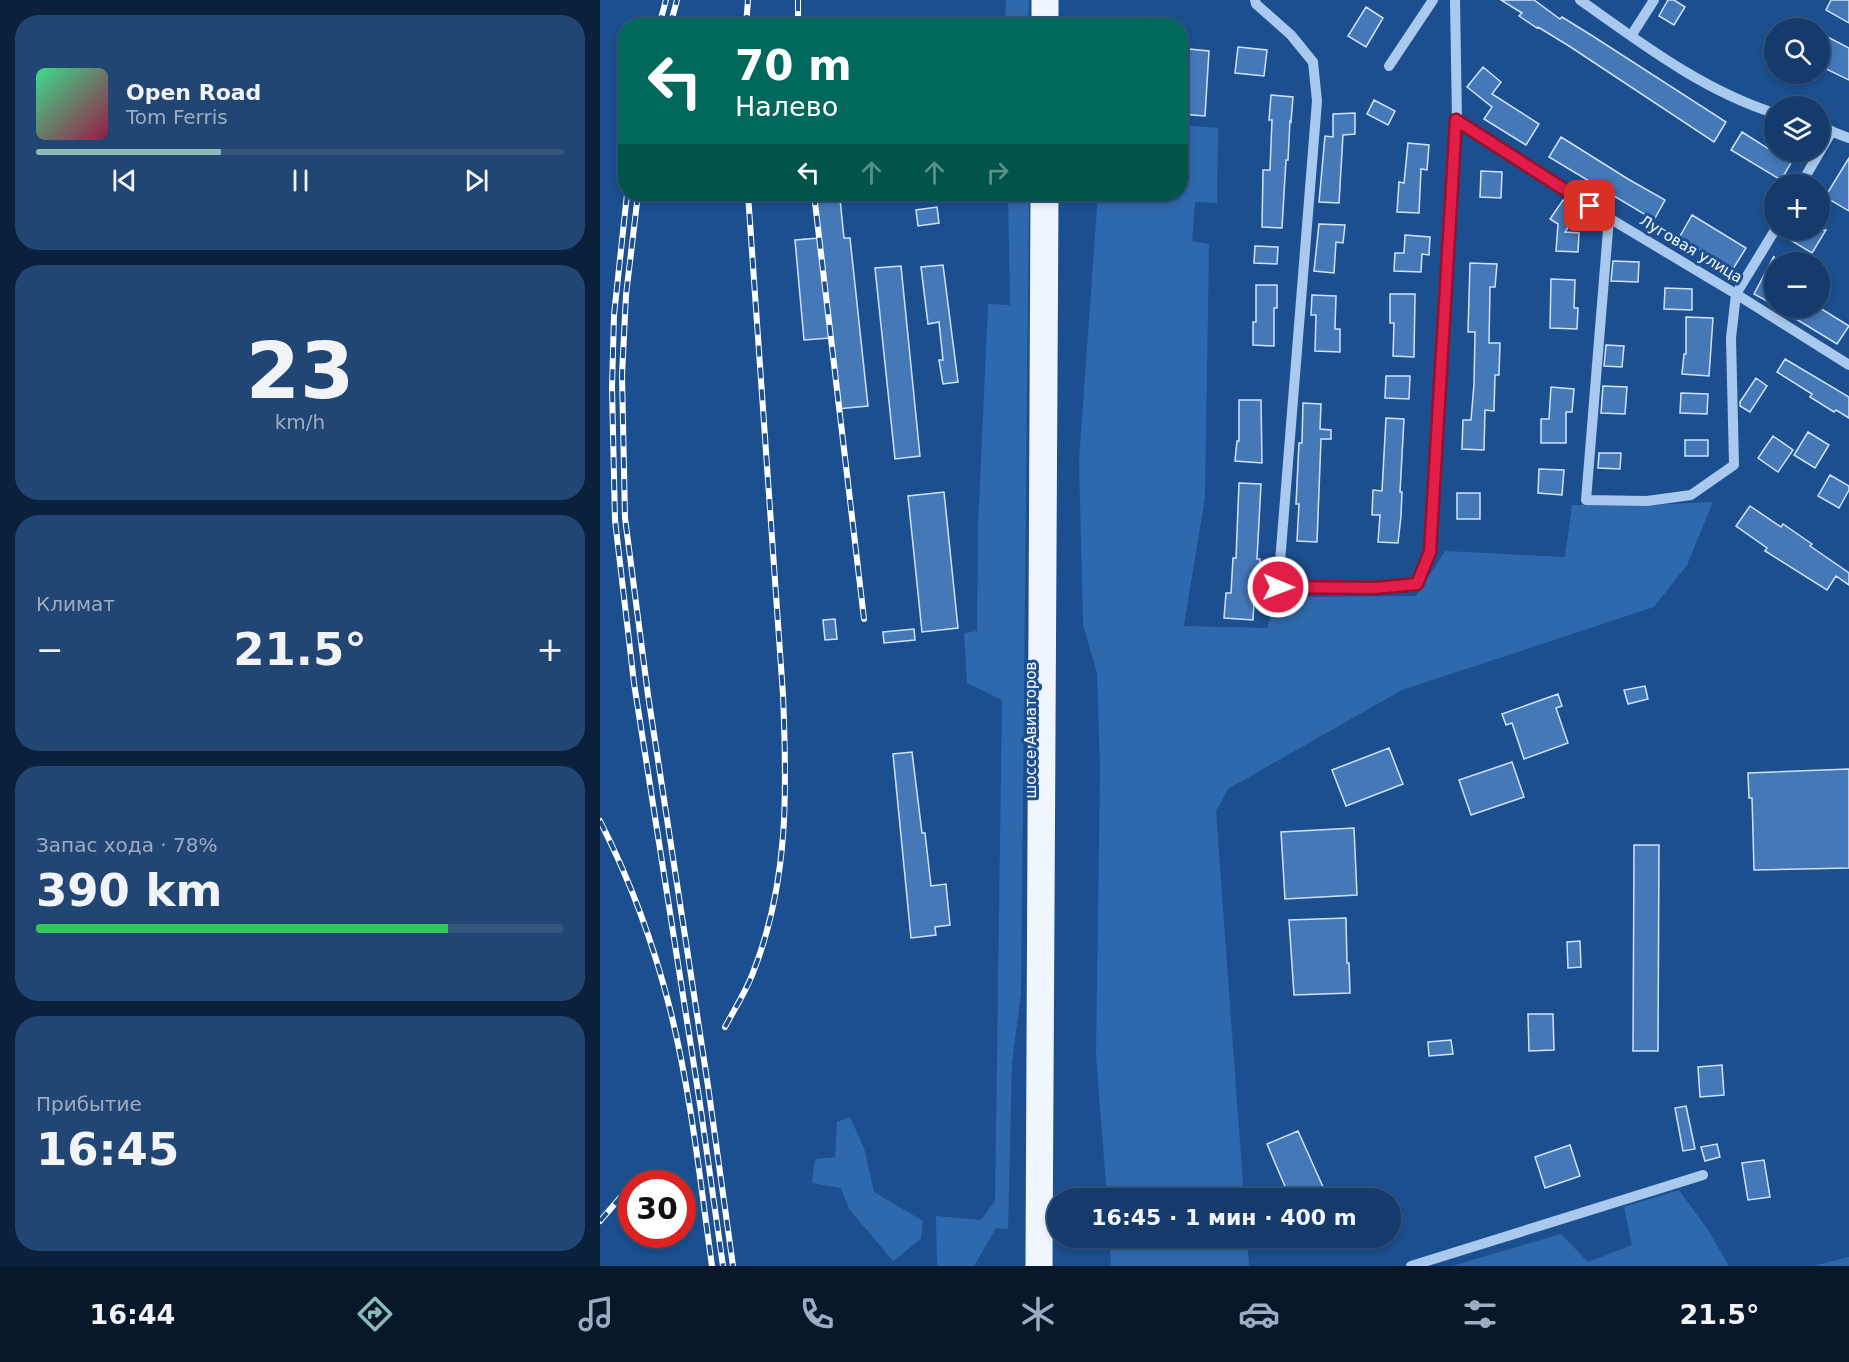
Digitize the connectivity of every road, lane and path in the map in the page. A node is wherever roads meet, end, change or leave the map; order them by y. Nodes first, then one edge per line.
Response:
1 (1039, 0) edge
2 (1051, 0) edge
3 (1255, 0) edge
4 (1433, 0) edge
5 (1455, 0) edge
6 (1580, 0) edge
7 (1654, 0) edge
8 (1039, 18) edge
9 (1051, 18) edge
10 (1631, 36) junction
11 (1389, 66) dead end
12 (1764, 110) edge
13 (1456, 120) junction
14 (1832, 131) joint
15 (1849, 138) edge
16 (1807, 174) edge
17 (1038, 201) edge
18 (1051, 201) edge
19 (1609, 218) junction
20 (1769, 240) edge
21 (1736, 294) junction
22 (1849, 366) edge
23 (1703, 1175) dead end
24 (1034, 1266) edge
25 (1045, 1266) edge
26 (1411, 1266) edge

1 - 8 main road
2 - 9 main road
3 - 13 street
4 - 11 street
5 - 13 street
6 - 10 street
7 - 10 street
10 - 12 street
13 - 19 street, Луговая улица
14 - 15 street
14 - 16 street
17 - 24 main road, шоссе Авиаторов
18 - 25 main road, шоссе Авиаторов
19 - 21 street, Луговая улица
19 - 21 street
20 - 21 street
21 - 22 street, Луговая улица
23 - 26 street

